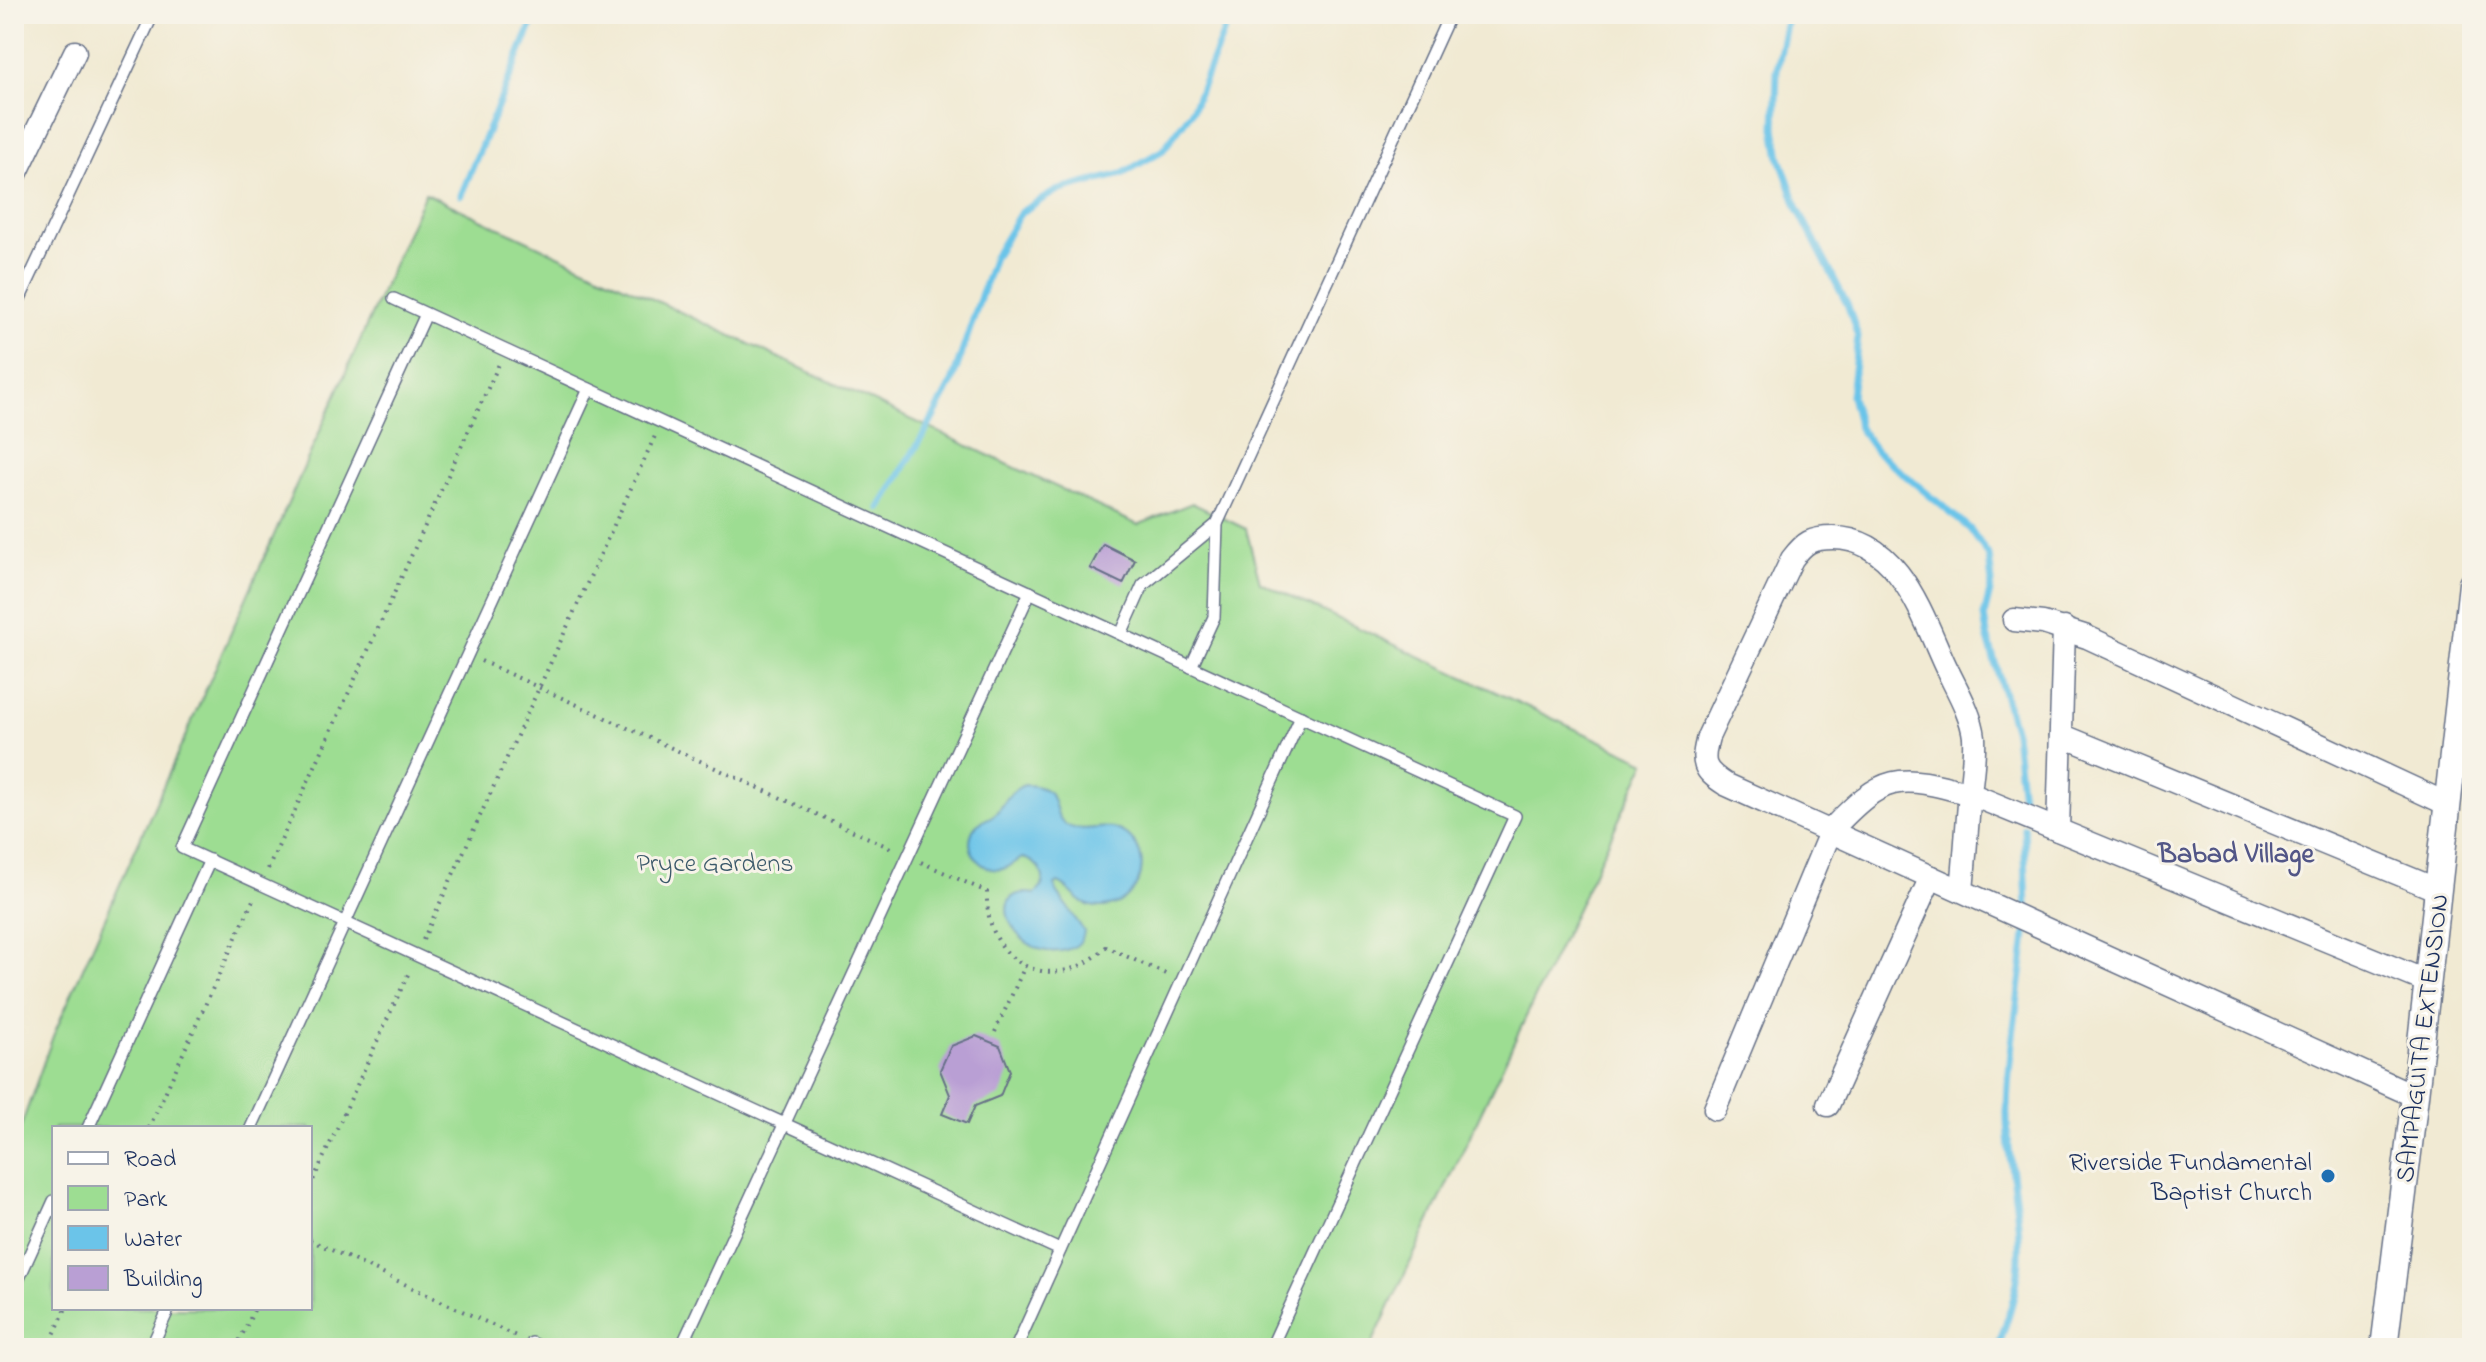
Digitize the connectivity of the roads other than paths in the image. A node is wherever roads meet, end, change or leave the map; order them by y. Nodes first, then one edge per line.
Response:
1 (153, 14) edge
2 (1450, 14) edge
3 (75, 52) dead end
4 (14, 178) edge
5 (394, 299) dead end
6 (14, 311) edge
7 (426, 314) junction
8 (589, 389) junction
9 (1217, 524) junction
10 (2472, 584) edge
11 (1030, 592) junction
12 (2014, 620) dead end
13 (2064, 628) junction
14 (1121, 634) junction
15 (1191, 667) junction
16 (2466, 677) edge
17 (1301, 717) junction
18 (2061, 735) junction
19 (1970, 794) junction
20 (2447, 804) junction
21 (1831, 830) junction
22 (2058, 830) junction
23 (210, 860) junction
24 (1931, 877) junction
25 (2438, 890) junction
26 (1962, 891) junction
27 (345, 923) junction
28 (2428, 982) junction
29 (2415, 1096) junction
30 (1828, 1105) dead end
31 (1715, 1109) dead end
32 (785, 1124) junction
33 (89, 1126) edge
34 (252, 1126) edge
35 (52, 1205) edge
36 (1060, 1250) junction
37 (14, 1289) edge
38 (168, 1310) edge
39 (151, 1348) edge
40 (681, 1348) edge
41 (1016, 1348) edge
42 (1271, 1348) edge
43 (2384, 1348) edge

1 - 6 lane
2 - 9 lane
3 - 4 street
5 - 7 lane
7 - 8 lane
7 - 23 lane
8 - 11 lane
8 - 27 lane
9 - 14 lane
9 - 15 lane
10 - 16 street, SAMPAGUITA EXTENSION
11 - 14 lane
11 - 32 lane
12 - 13 street
13 - 18 street
13 - 20 street
14 - 15 lane
15 - 17 lane
16 - 20 street, SAMPAGUITA EXTENSION
17 - 36 lane
17 - 42 lane
18 - 22 street
18 - 25 street
19 - 21 street
19 - 21 street
19 - 22 street
19 - 26 street
20 - 25 street, SAMPAGUITA EXTENSION
21 - 24 street
21 - 31 street
22 - 28 street
23 - 27 lane
23 - 33 lane
24 - 26 street
24 - 30 street
25 - 28 street, SAMPAGUITA EXTENSION
26 - 29 street
27 - 32 lane
27 - 34 lane
28 - 29 street, SAMPAGUITA EXTENSION
29 - 43 street, SAMPAGUITA EXTENSION
32 - 36 lane
32 - 40 lane
35 - 37 lane
36 - 41 lane
38 - 39 lane

